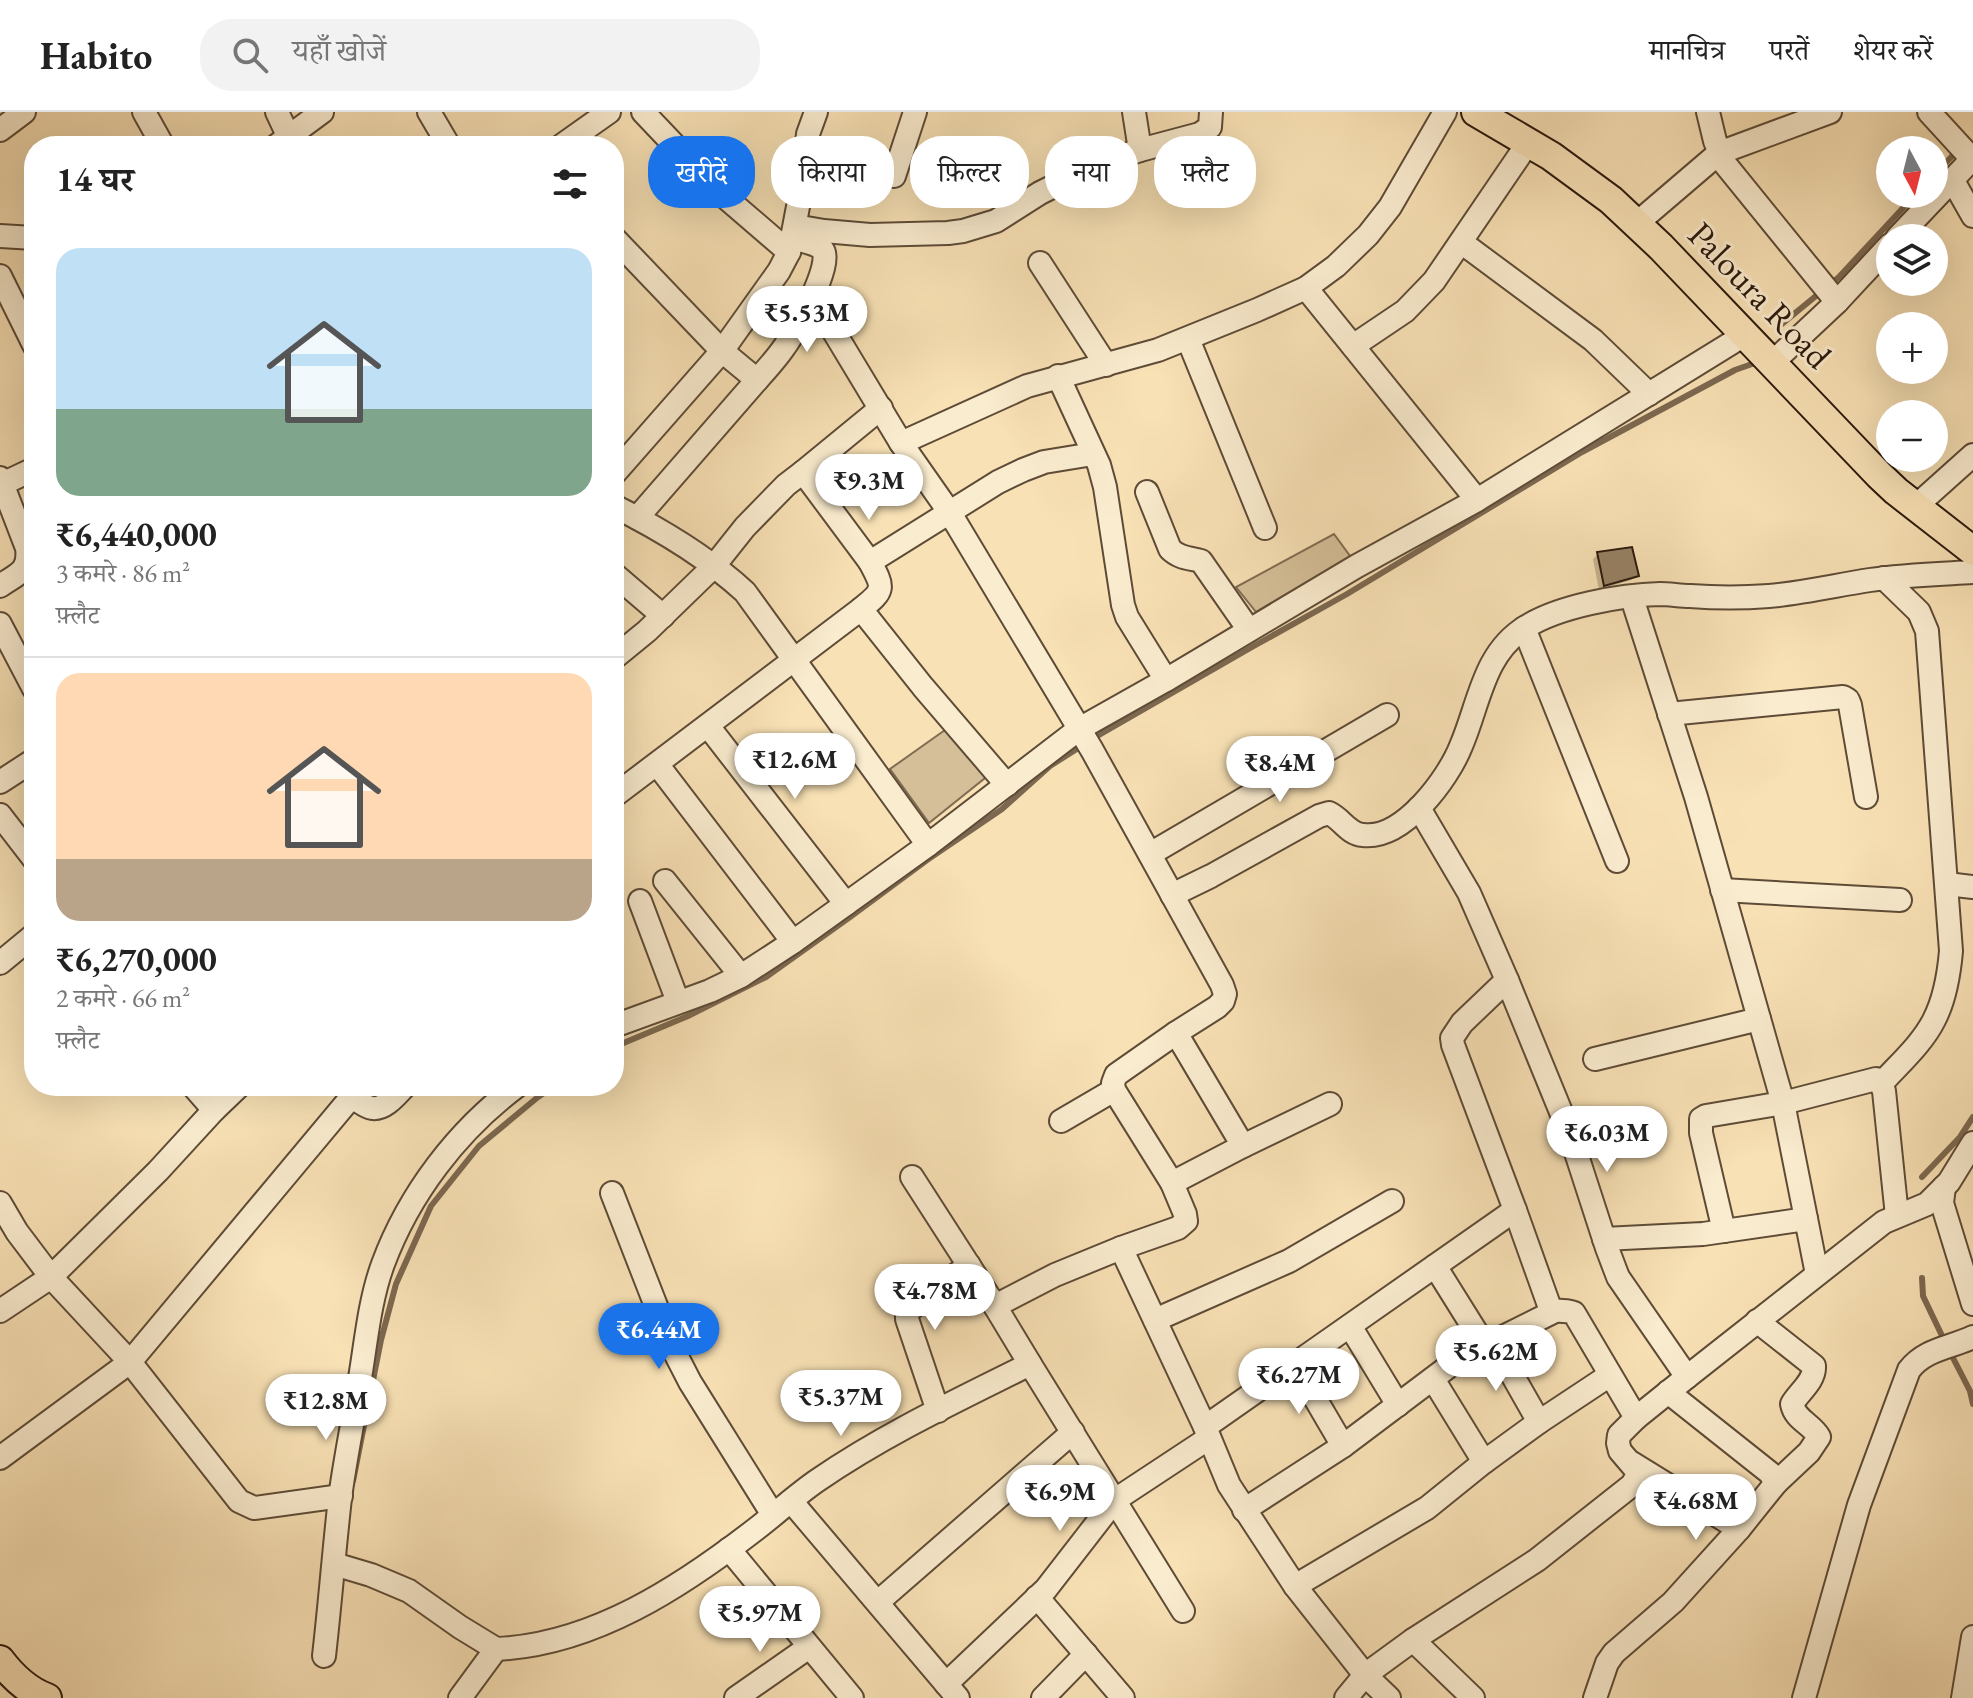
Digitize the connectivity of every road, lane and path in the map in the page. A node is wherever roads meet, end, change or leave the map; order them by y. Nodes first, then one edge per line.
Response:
1 (24, 112) edge
2 (144, 112) edge
3 (277, 112) edge
4 (322, 112) edge
5 (429, 112) edge
6 (609, 112) edge
7 (643, 112) edge
8 (816, 112) edge
9 (915, 112) edge
10 (1134, 112) edge
11 (1211, 112) edge
12 (1445, 112) edge
13 (1476, 112) edge
14 (1708, 112) edge
15 (1830, 112) edge
16 (1929, 112) edge
17 (0, 130) edge
18 (157, 136) edge
19 (284, 136) edge
20 (294, 136) edge
21 (443, 136) edge
22 (575, 136) edge
23 (1528, 143) junction
24 (1140, 150) junction
25 (1966, 152) edge
26 (1719, 153) junction
27 (894, 176) dead end
28 (1952, 179) junction
29 (1973, 216) edge
30 (1636, 224) junction
31 (1910, 224) edge
32 (0, 236) edge
33 (24, 237) edge
34 (792, 239) junction
35 (1461, 242) junction
36 (624, 248) edge
37 (1876, 256) edge
38 (1040, 263) dead end
39 (0, 276) edge
40 (1306, 288) junction
41 (1830, 292) junction
42 (813, 297) junction
43 (24, 325) edge
44 (1746, 334) junction
45 (1188, 339) junction
46 (1353, 346) junction
47 (722, 351) junction
48 (1773, 362) junction
49 (1106, 365) junction
50 (1058, 376) junction
51 (757, 380) junction
52 (1649, 394) junction
53 (881, 408) junction
54 (901, 443) junction
55 (1093, 454) junction
56 (1973, 455) edge
57 (624, 462) edge
58 (803, 472) junction
59 (24, 473) edge
60 (1, 482) edge
61 (1147, 492) dead end
62 (1477, 500) junction
63 (1915, 507) junction
64 (624, 511) edge
65 (950, 513) junction
66 (637, 518) junction
67 (1265, 528) dead end
68 (24, 540) edge
69 (1973, 551) edge
70 (870, 562) junction
71 (714, 566) junction
72 (24, 568) edge
73 (1973, 572) edge
74 (1884, 578) junction
75 (624, 583) edge
76 (0, 586) edge
77 (1632, 598) junction
78 (861, 609) junction
79 (663, 616) junction
80 (0, 624) edge
81 (1524, 628) junction
82 (1249, 630) junction
83 (624, 649) edge
84 (794, 660) junction
85 (24, 670) edge
86 (1166, 680) junction
87 (1669, 714) junction
88 (1387, 715) dead end
89 (708, 726) junction
90 (1085, 738) junction
91 (657, 764) junction
92 (24, 766) edge
93 (0, 782) edge
94 (1007, 785) junction
95 (624, 789) edge
96 (1866, 797) dead end
97 (1419, 808) junction
98 (0, 815) edge
99 (928, 845) junction
100 (24, 846) edge
101 (1150, 854) junction
102 (1617, 861) dead end
103 (665, 881) dead end
104 (1947, 884) junction
105 (1973, 887) edge
106 (1722, 890) junction
107 (1172, 895) junction
108 (1900, 900) dead end
109 (640, 901) dead end
110 (846, 904) junction
111 (793, 942) junction
112 (24, 943) edge
113 (0, 963) edge
114 (741, 976) junction
115 (1507, 980) junction
116 (678, 1002) junction
117 (624, 1015) edge
118 (1759, 1019) junction
119 (1176, 1033) junction
120 (1595, 1059) dead end
121 (1881, 1084) junction
122 (1114, 1090) junction
123 (202, 1096) edge
124 (229, 1096) edge
125 (394, 1096) edge
126 (498, 1096) edge
127 (1783, 1103) junction
128 (1330, 1104) dead end
129 (214, 1110) junction
130 (1061, 1121) dead end
131 (1973, 1143) edge
132 (1243, 1146) junction
133 (912, 1177) dead end
134 (1172, 1183) junction
135 (1944, 1187) junction
136 (612, 1193) dead end
137 (1392, 1201) dead end
138 (0, 1203) edge
139 (1515, 1210) junction
140 (1910, 1211) junction
141 (1806, 1219) junction
142 (1724, 1231) junction
143 (1604, 1239) junction
144 (1121, 1248) junction
145 (969, 1265) junction
146 (1435, 1266) junction
147 (1817, 1274) junction
148 (51, 1277) junction
149 (1973, 1304) edge
150 (995, 1306) junction
151 (0, 1311) edge
152 (1555, 1311) junction
153 (1155, 1320) junction
154 (1757, 1321) junction
155 (1350, 1326) junction
156 (1966, 1341) edge
157 (1489, 1344) junction
158 (130, 1362) junction
159 (1030, 1364) junction
160 (1295, 1364) junction
161 (1610, 1375) junction
162 (1687, 1377) junction
163 (1433, 1379) junction
164 (1668, 1392) junction
165 (1398, 1405) junction
166 (938, 1411) junction
167 (1636, 1418) junction
168 (1539, 1422) junction
169 (1073, 1432) junction
170 (1207, 1432) junction
171 (1343, 1446) junction
172 (0, 1458) edge
173 (1484, 1462) junction
174 (1632, 1463) junction
175 (1776, 1483) junction
176 (341, 1496) junction
177 (1115, 1500) junction
178 (782, 1508) junction
179 (1244, 1510) junction
180 (1739, 1529) junction
181 (729, 1549) junction
182 (334, 1564) junction
183 (1295, 1586) junction
184 (1037, 1597) junction
185 (878, 1602) junction
186 (1183, 1611) dead end
187 (1973, 1637) edge
188 (1413, 1640) junction
189 (809, 1647) junction
190 (496, 1649) junction
191 (1086, 1654) junction
192 (324, 1656) dead end
193 (0, 1660) edge
194 (1365, 1675) junction
195 (952, 1691) edge
196 (39, 1697) edge
197 (460, 1698) edge
198 (736, 1698) edge
199 (852, 1698) edge
200 (1043, 1698) edge
201 (1123, 1698) edge
202 (1346, 1698) edge
203 (1389, 1698) edge
204 (1473, 1698) edge
205 (1595, 1698) edge
206 (1804, 1698) edge
207 (1963, 1698) edge

1 - 17 street
2 - 18 street
3 - 19 street
4 - 20 street
5 - 21 street
6 - 22 street
7 - 34 street
8 - 34 street
9 - 27 street
10 - 24 street
11 - 24 street
12 - 40 street
13 - 23 main road, Paloura Road
14 - 26 street
15 - 26 street
16 - 25 street
23 - 30 main road, Paloura Road
23 - 35 street
24 - 34 street
25 - 28 street
26 - 30 street
26 - 41 street
28 - 29 street
28 - 31 street
30 - 44 main road, Paloura Road
32 - 33 street
34 - 42 street
34 - 47 street
35 - 46 street
35 - 52 street
36 - 47 street
37 - 41 street
38 - 49 street
39 - 43 street
40 - 45 street
40 - 46 street
41 - 48 street
42 - 51 street
42 - 53 street
44 - 48 main road, Paloura Road
44 - 52 street
45 - 49 street
45 - 67 street
46 - 62 street
47 - 51 street
47 - 57 street
48 - 63 main road, Paloura Road
49 - 50 street
50 - 54 street
50 - 55 street
51 - 66 street
52 - 62 street
53 - 54 street
53 - 58 street
54 - 65 street
55 - 65 street
55 - 86 street
56 - 63 street
58 - 70 street
58 - 71 street
59 - 60 street
60 - 68 street
61 - 82 street
62 - 82 street
63 - 69 main road, Paloura Road
64 - 66 street
65 - 70 street
65 - 90 street
66 - 71 street
70 - 78 street
71 - 79 street
71 - 84 street
72 - 76 street
73 - 74 street
74 - 77 street
74 - 104 street
75 - 79 street
77 - 81 street
77 - 87 street
78 - 84 street
78 - 94 street
79 - 83 street
80 - 85 street
81 - 97 street
81 - 102 street
82 - 86 street
84 - 89 street
84 - 99 street
86 - 90 street
87 - 96 street
87 - 106 street
88 - 101 street
89 - 91 street
89 - 110 street
90 - 94 street
90 - 101 street
91 - 95 street
91 - 111 street
92 - 93 street
94 - 99 street
97 - 107 street
97 - 115 street
98 - 100 street
99 - 110 street
101 - 107 street
103 - 114 street
104 - 105 street
104 - 121 street
106 - 108 street
106 - 118 street
107 - 119 street
109 - 116 street
110 - 111 street
111 - 114 street
112 - 113 street
114 - 116 street
115 - 139 street
115 - 143 street
116 - 117 street
118 - 120 street
118 - 127 street
119 - 122 street
119 - 132 street
121 - 127 street
121 - 140 street
122 - 130 street
122 - 134 street
123 - 129 street
124 - 129 street
125 - 158 street
126 - 176 street
127 - 141 street
127 - 142 street
128 - 132 street
129 - 148 street
131 - 135 street
132 - 134 street
133 - 145 street
134 - 144 street
135 - 140 street
135 - 149 street
136 - 178 street
137 - 153 street
138 - 148 street
139 - 146 street
139 - 152 street
140 - 147 street
141 - 142 street
141 - 147 street
142 - 143 street
143 - 162 street
144 - 150 street
144 - 153 street
145 - 150 street
145 - 166 street
146 - 155 street
146 - 157 street
147 - 154 street
148 - 151 street
148 - 158 street
150 - 159 street
152 - 157 street
152 - 161 street
153 - 170 street
154 - 162 street
154 - 175 street
155 - 160 street
155 - 165 street
156 - 206 street
157 - 163 street
157 - 168 street
158 - 172 street
158 - 176 street
159 - 166 street
159 - 169 street
160 - 170 street
160 - 171 street
161 - 167 street
161 - 168 street
162 - 164 street
163 - 165 street
163 - 173 street
164 - 167 street
164 - 175 street
165 - 171 street
166 - 178 street
167 - 174 street
168 - 173 street
169 - 177 street
169 - 185 street
170 - 177 street
170 - 179 street
171 - 179 street
173 - 183 street
174 - 180 street
174 - 188 street
175 - 180 street
176 - 182 street
177 - 184 street
177 - 186 street
178 - 181 street
178 - 185 street
179 - 183 street
180 - 205 street
181 - 189 street
181 - 190 street
182 - 190 street
182 - 192 street
183 - 194 street
184 - 191 street
184 - 195 street
185 - 195 street
187 - 207 street
188 - 194 street
188 - 204 street
189 - 198 street
189 - 199 street
190 - 197 street
191 - 200 street
191 - 201 street
193 - 196 main road
194 - 202 street
194 - 203 street

